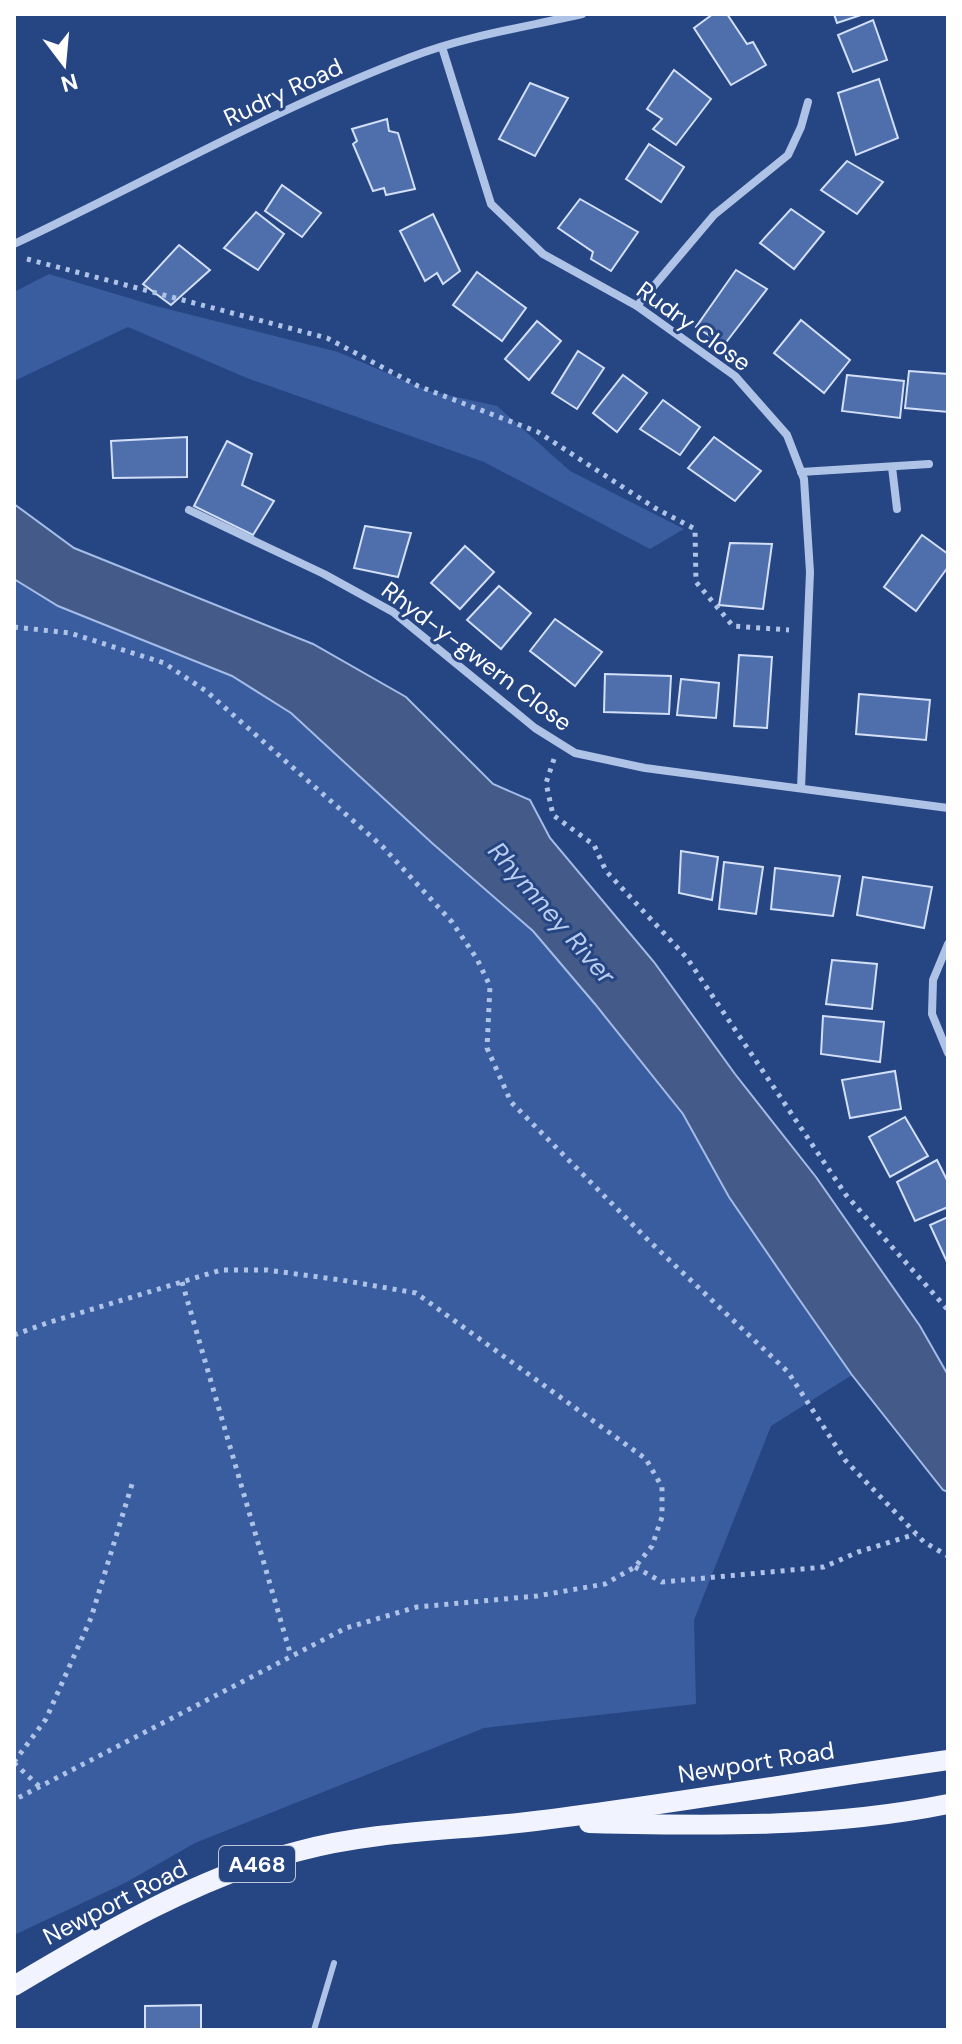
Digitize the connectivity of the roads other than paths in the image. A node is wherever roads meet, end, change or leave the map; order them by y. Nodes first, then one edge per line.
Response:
1 (582, 14) edge
2 (442, 47) junction
3 (808, 102) dead end
4 (14, 244) edge
5 (637, 306) junction
6 (929, 464) dead end
7 (892, 467) junction
8 (801, 472) junction
9 (897, 509) dead end
10 (189, 510) dead end
11 (801, 788) junction
12 (948, 808) edge
13 (948, 944) edge
14 (948, 1053) edge
15 (948, 1760) edge
16 (948, 1804) edge
17 (525, 1822) junction
18 (334, 1963) dead end
19 (14, 1986) edge
20 (314, 2030) edge

1 - 2 street, Rudry Road
2 - 4 street, Rudry Road
2 - 5 street, Rudry Close
3 - 5 street
5 - 8 street, Rudry Close
6 - 7 street
7 - 8 street
7 - 9 street
8 - 11 street, Rudry Close
10 - 11 street, Rhyd-y-gwern Close
11 - 12 street, Rhyd-y-gwern Close
13 - 14 street
15 - 17 main road, Newport Road / A468
16 - 17 main road, Newport Road
17 - 19 main road, Newport Road / A468
18 - 20 lane

